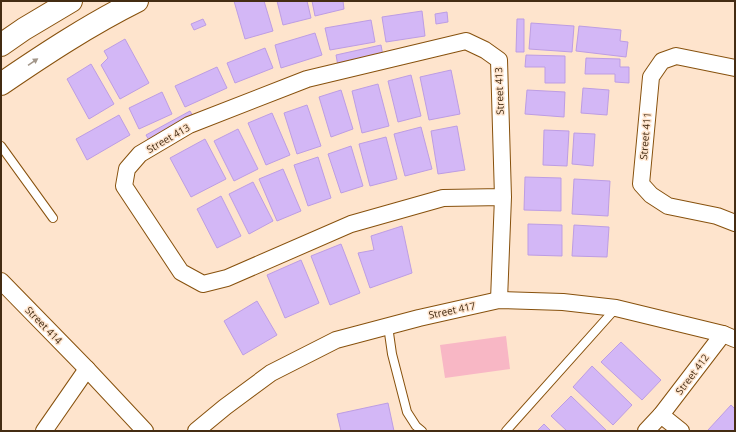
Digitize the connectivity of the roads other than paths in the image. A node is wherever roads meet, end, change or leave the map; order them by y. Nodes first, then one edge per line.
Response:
1 (71, 1) edge
2 (137, 1) edge
3 (1, 45) edge
4 (735, 68) edge
5 (1, 84) edge
6 (1, 146) edge
7 (503, 197) junction
8 (53, 218) dead end
9 (735, 223) edge
10 (1, 281) edge
11 (499, 300) junction
12 (616, 308) junction
13 (388, 326) junction
14 (729, 337) edge
15 (86, 369) junction
16 (661, 415) junction
17 (203, 429) edge
18 (44, 431) edge
19 (145, 431) edge
20 (422, 431) edge
21 (506, 431) edge
22 (646, 431) edge
23 (681, 431) edge

1 - 3 street
5 -> 2 street
4 - 9 street, Street 411
6 - 8 lane
7 - 7 street, Street 413
7 - 11 street, Street 413
10 - 15 street, Street 414
11 - 12 street, Street 417
11 - 13 street, Street 417
12 - 14 street, Street 417
12 - 21 lane
13 - 17 street, Street 417
13 - 20 lane
14 - 16 street, Street 412
15 - 18 street
15 - 19 street, Street 414
16 - 22 street, Street 412
16 - 23 street

